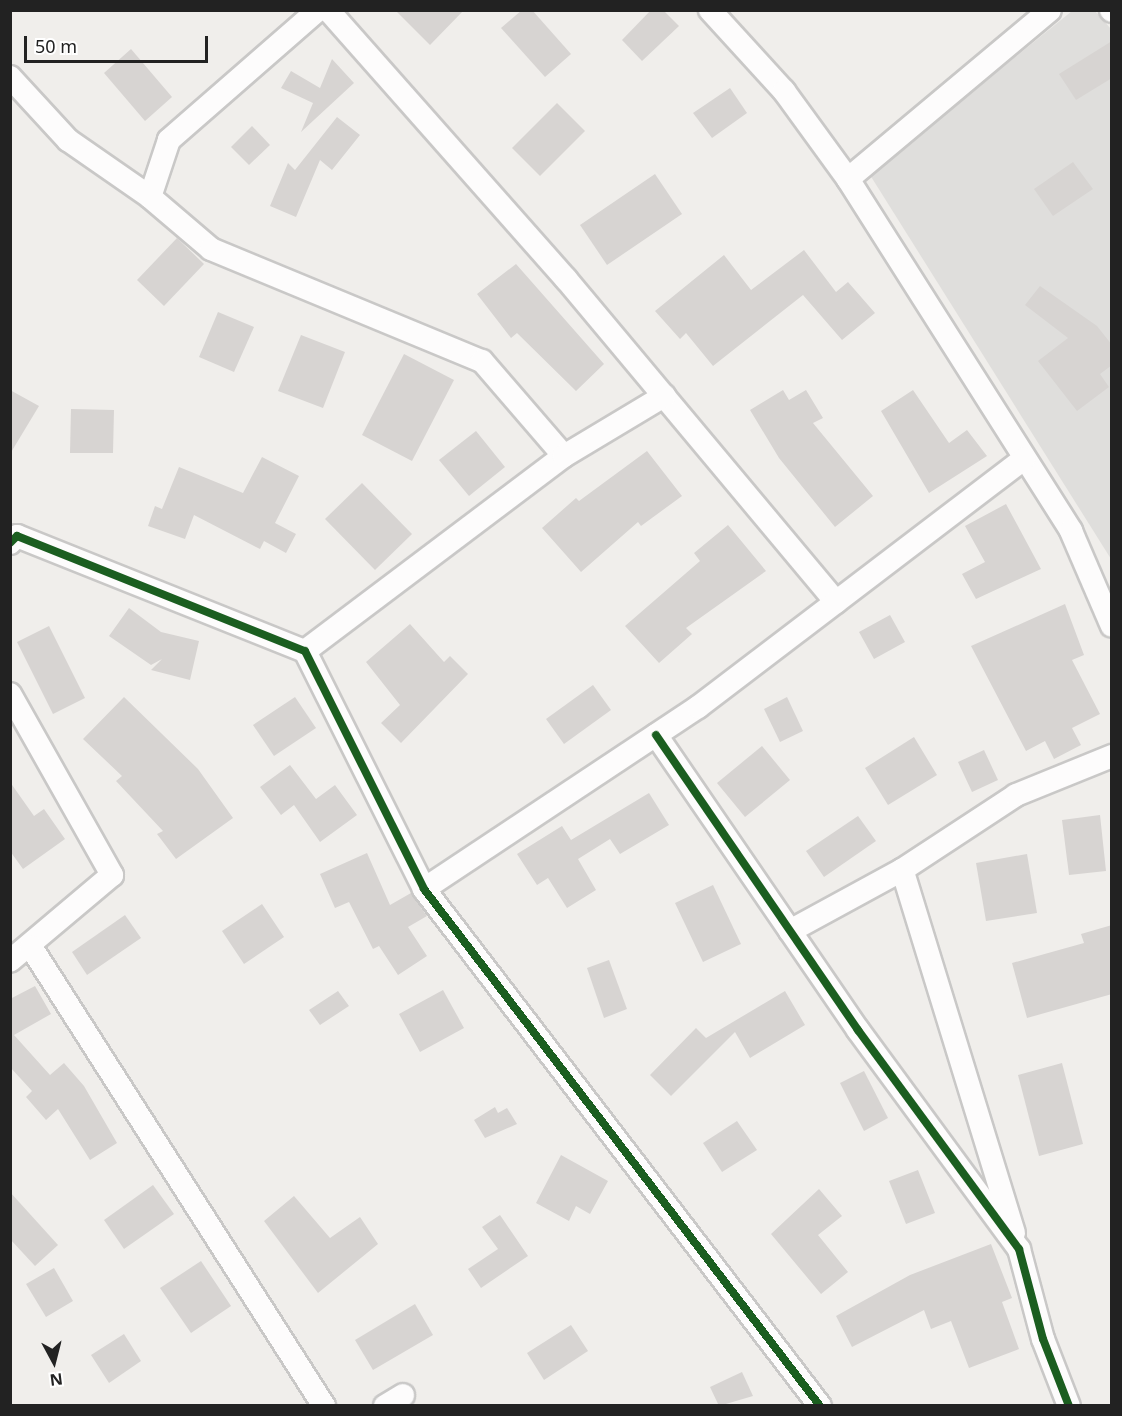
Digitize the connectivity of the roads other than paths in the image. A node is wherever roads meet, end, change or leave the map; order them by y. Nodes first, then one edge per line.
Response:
1 (318, 10) edge
2 (328, 10) edge
3 (710, 10) edge
4 (1050, 10) edge
5 (10, 76) edge
6 (848, 179) junction
7 (150, 197) junction
8 (664, 396) junction
9 (564, 456) junction
10 (1024, 459) junction
11 (13, 536) edge
12 (836, 602) junction
13 (1110, 615) edge
14 (305, 651) junction
15 (10, 694) edge
16 (656, 735) junction
17 (1112, 756) edge
18 (902, 870) junction
19 (424, 889) junction
20 (790, 931) junction
21 (31, 947) junction
22 (10, 961) edge
23 (1019, 1249) junction
24 (324, 1406) edge
25 (820, 1406) edge
26 (1069, 1406) edge

1 - 7 street
2 - 8 street
3 - 6 street
4 - 6 street
5 - 7 street
6 - 10 street
7 - 9 street
8 - 9 street
8 - 12 street
9 - 14 street
10 - 12 street
10 - 13 street
11 - 14 street
12 - 16 street
14 - 19 street
15 - 21 street
16 - 19 street
16 - 20 street
17 - 18 street
18 - 20 street
18 - 23 street
19 - 25 street
20 - 23 street
21 - 22 street
21 - 24 street
23 - 26 street

